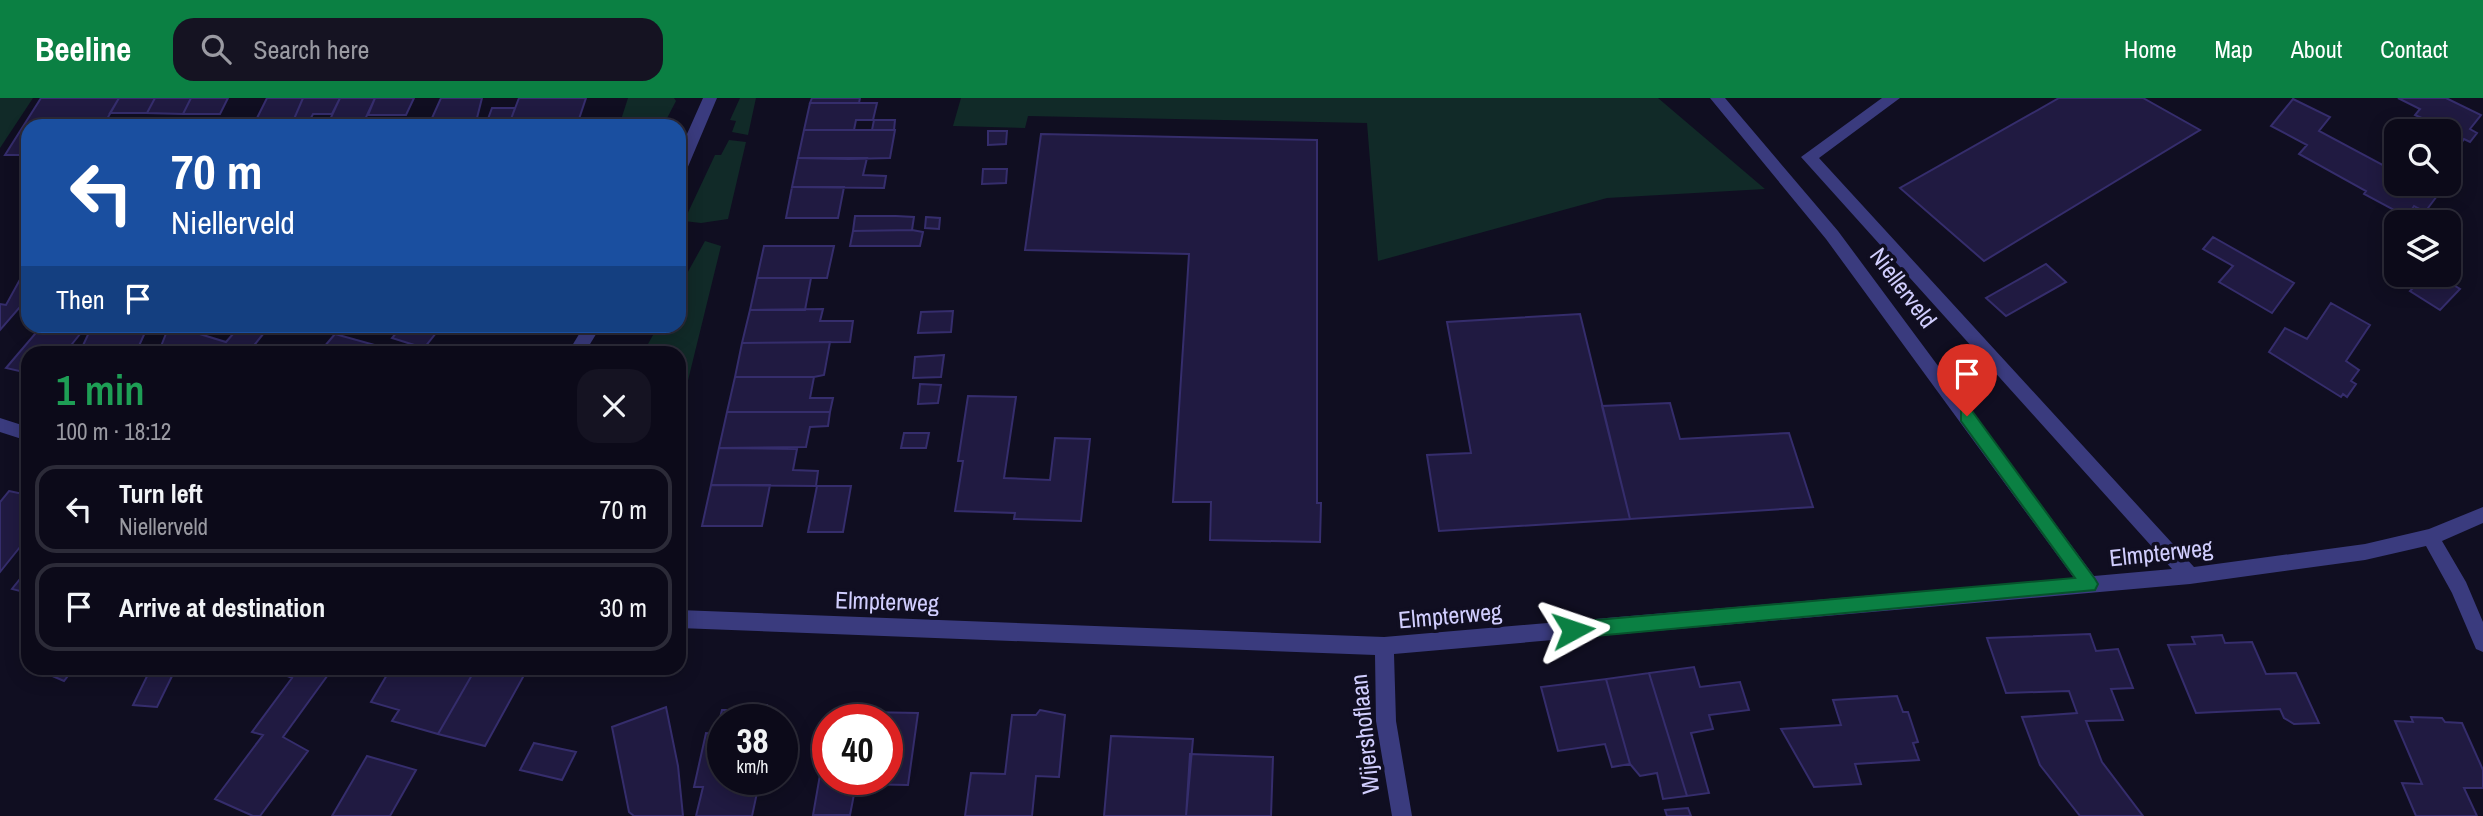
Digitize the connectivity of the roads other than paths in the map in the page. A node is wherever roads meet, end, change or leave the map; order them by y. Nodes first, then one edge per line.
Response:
1 (710, 98) edge
2 (1717, 98) edge
3 (1893, 98) edge
4 (686, 153) edge
5 (0, 425) edge
6 (21, 432) edge
7 (2483, 515) edge
8 (2430, 537) junction
9 (2190, 576) junction
10 (2089, 584) junction
11 (686, 619) edge
12 (2483, 643) edge
13 (1384, 646) junction
14 (1402, 816) edge

1 - 4 street
2 - 10 street, Niellerveld
3 - 9 street
5 - 6 street
7 - 8 street, Elmpterweg
8 - 9 street, Elmpterweg
8 - 12 street
9 - 10 street, Elmpterweg
10 - 13 street, Elmpterweg
11 - 13 street, Elmpterweg
13 - 14 street, Wijershoflaan

